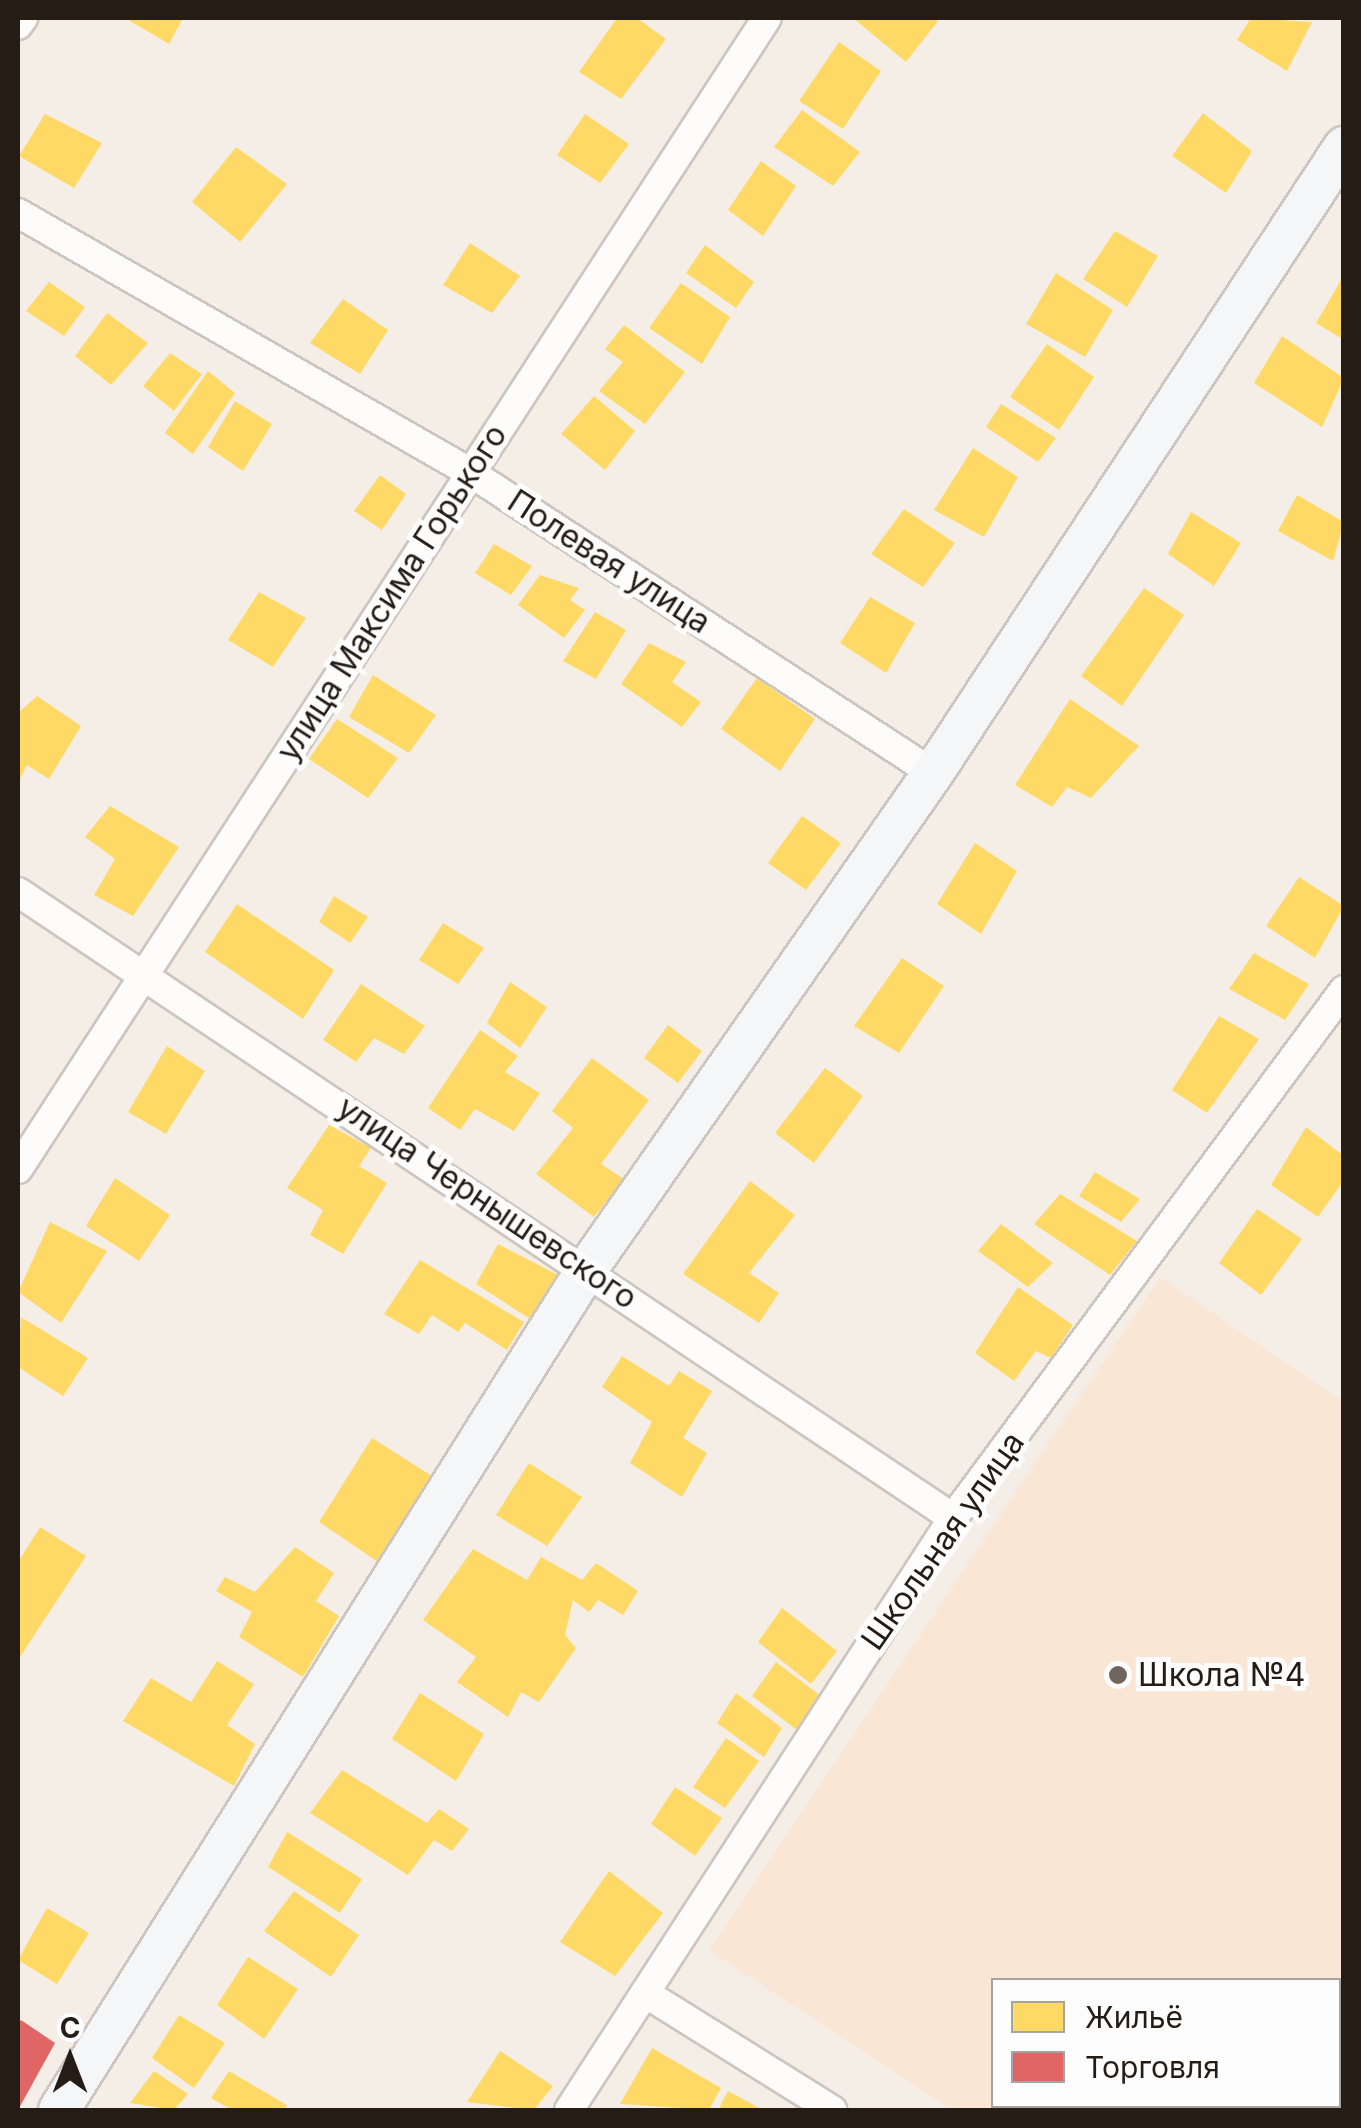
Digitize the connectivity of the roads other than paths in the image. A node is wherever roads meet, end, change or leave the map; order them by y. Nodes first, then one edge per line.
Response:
1 (23, 18) edge
2 (768, 18) edge
3 (18, 25) edge
4 (1344, 147) edge
5 (18, 213) edge
6 (471, 472) junction
7 (933, 772) junction
8 (18, 892) edge
9 (145, 973) junction
10 (1344, 990) edge
11 (18, 1169) edge
12 (587, 1269) junction
13 (954, 1518) junction
14 (645, 1993) junction
15 (59, 2110) edge
16 (569, 2110) edge
17 (832, 2110) edge

1 - 3 street
2 - 6 street, улица Максима Горького
4 - 7 street
5 - 6 street, Полевая улица
6 - 7 street, Полевая улица
6 - 9 street, улица Максима Горького
7 - 12 street
8 - 9 street, улица Чернышевского
9 - 11 street, улица Максима Горького
9 - 12 street, улица Чернышевского
10 - 13 street, Школьная улица
12 - 13 street, улица Чернышевского
12 - 15 street
13 - 14 street, Школьная улица
14 - 16 street, Школьная улица
14 - 17 street

